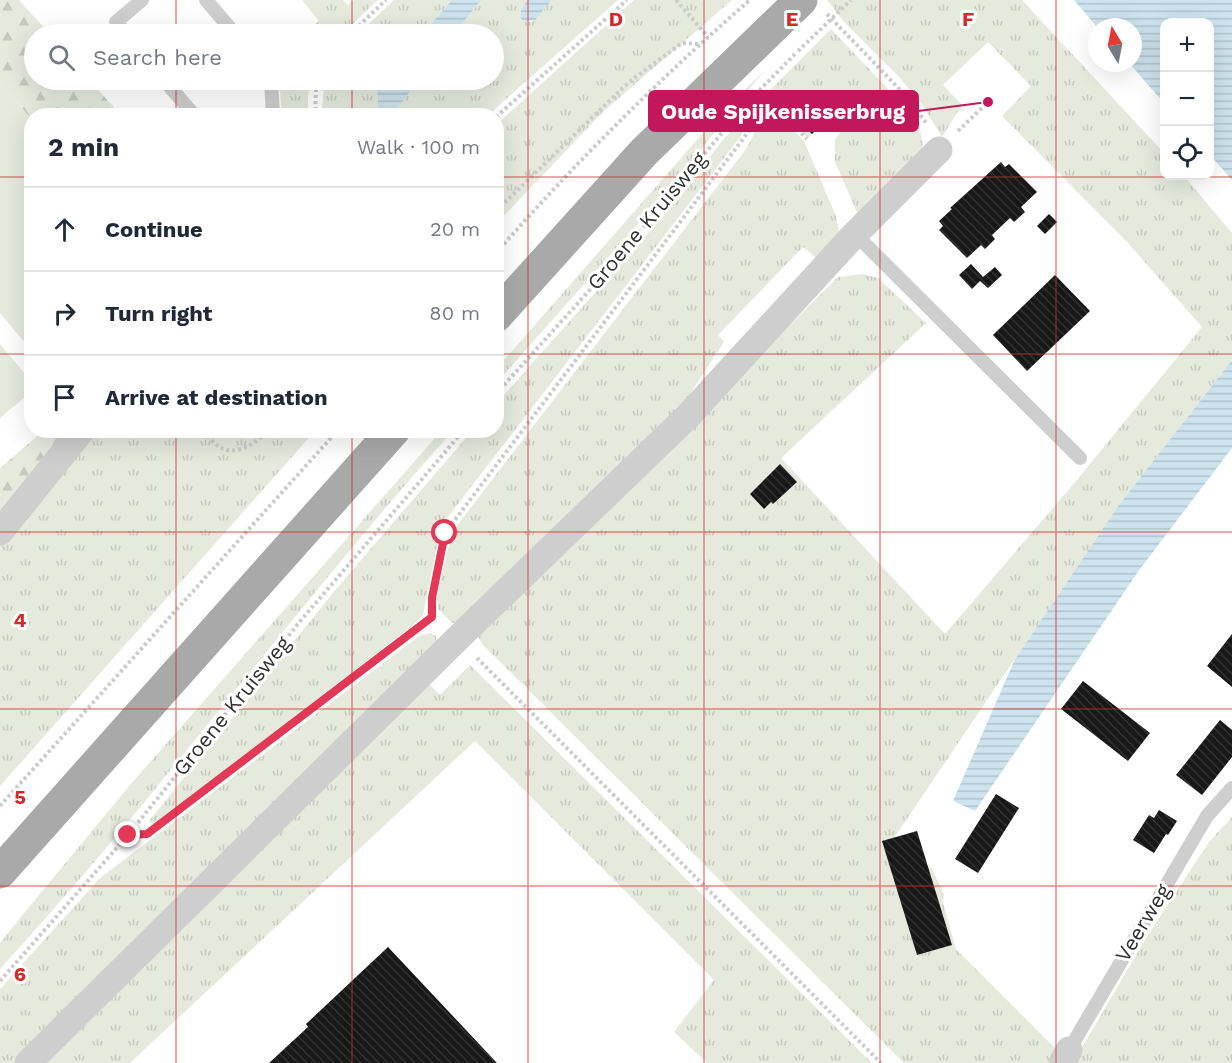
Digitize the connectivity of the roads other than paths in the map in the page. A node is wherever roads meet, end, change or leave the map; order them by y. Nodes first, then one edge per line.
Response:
1 (142, 0) edge
2 (206, 0) edge
3 (811, 4) edge
4 (118, 24) edge
5 (226, 24) edge
6 (173, 90) edge
7 (272, 90) edge
8 (188, 108) edge
9 (273, 108) edge
10 (939, 150) road end
11 (855, 234) junction
12 (504, 307) edge
13 (76, 438) edge
14 (387, 438) edge
15 (1080, 458) dead end
16 (0, 532) edge
17 (1232, 788) edge
18 (6, 868) edge
19 (1065, 1056) edge
20 (28, 1063) edge

1 - 4 lane
2 - 5 lane
3 - 12 main road, Groene Kruisweg
6 - 8 lane
7 - 9 lane
10 - 11 street
11 - 15 lane
11 - 20 street
13 - 16 street
14 - 18 main road
17 - 19 lane, Veerweg

